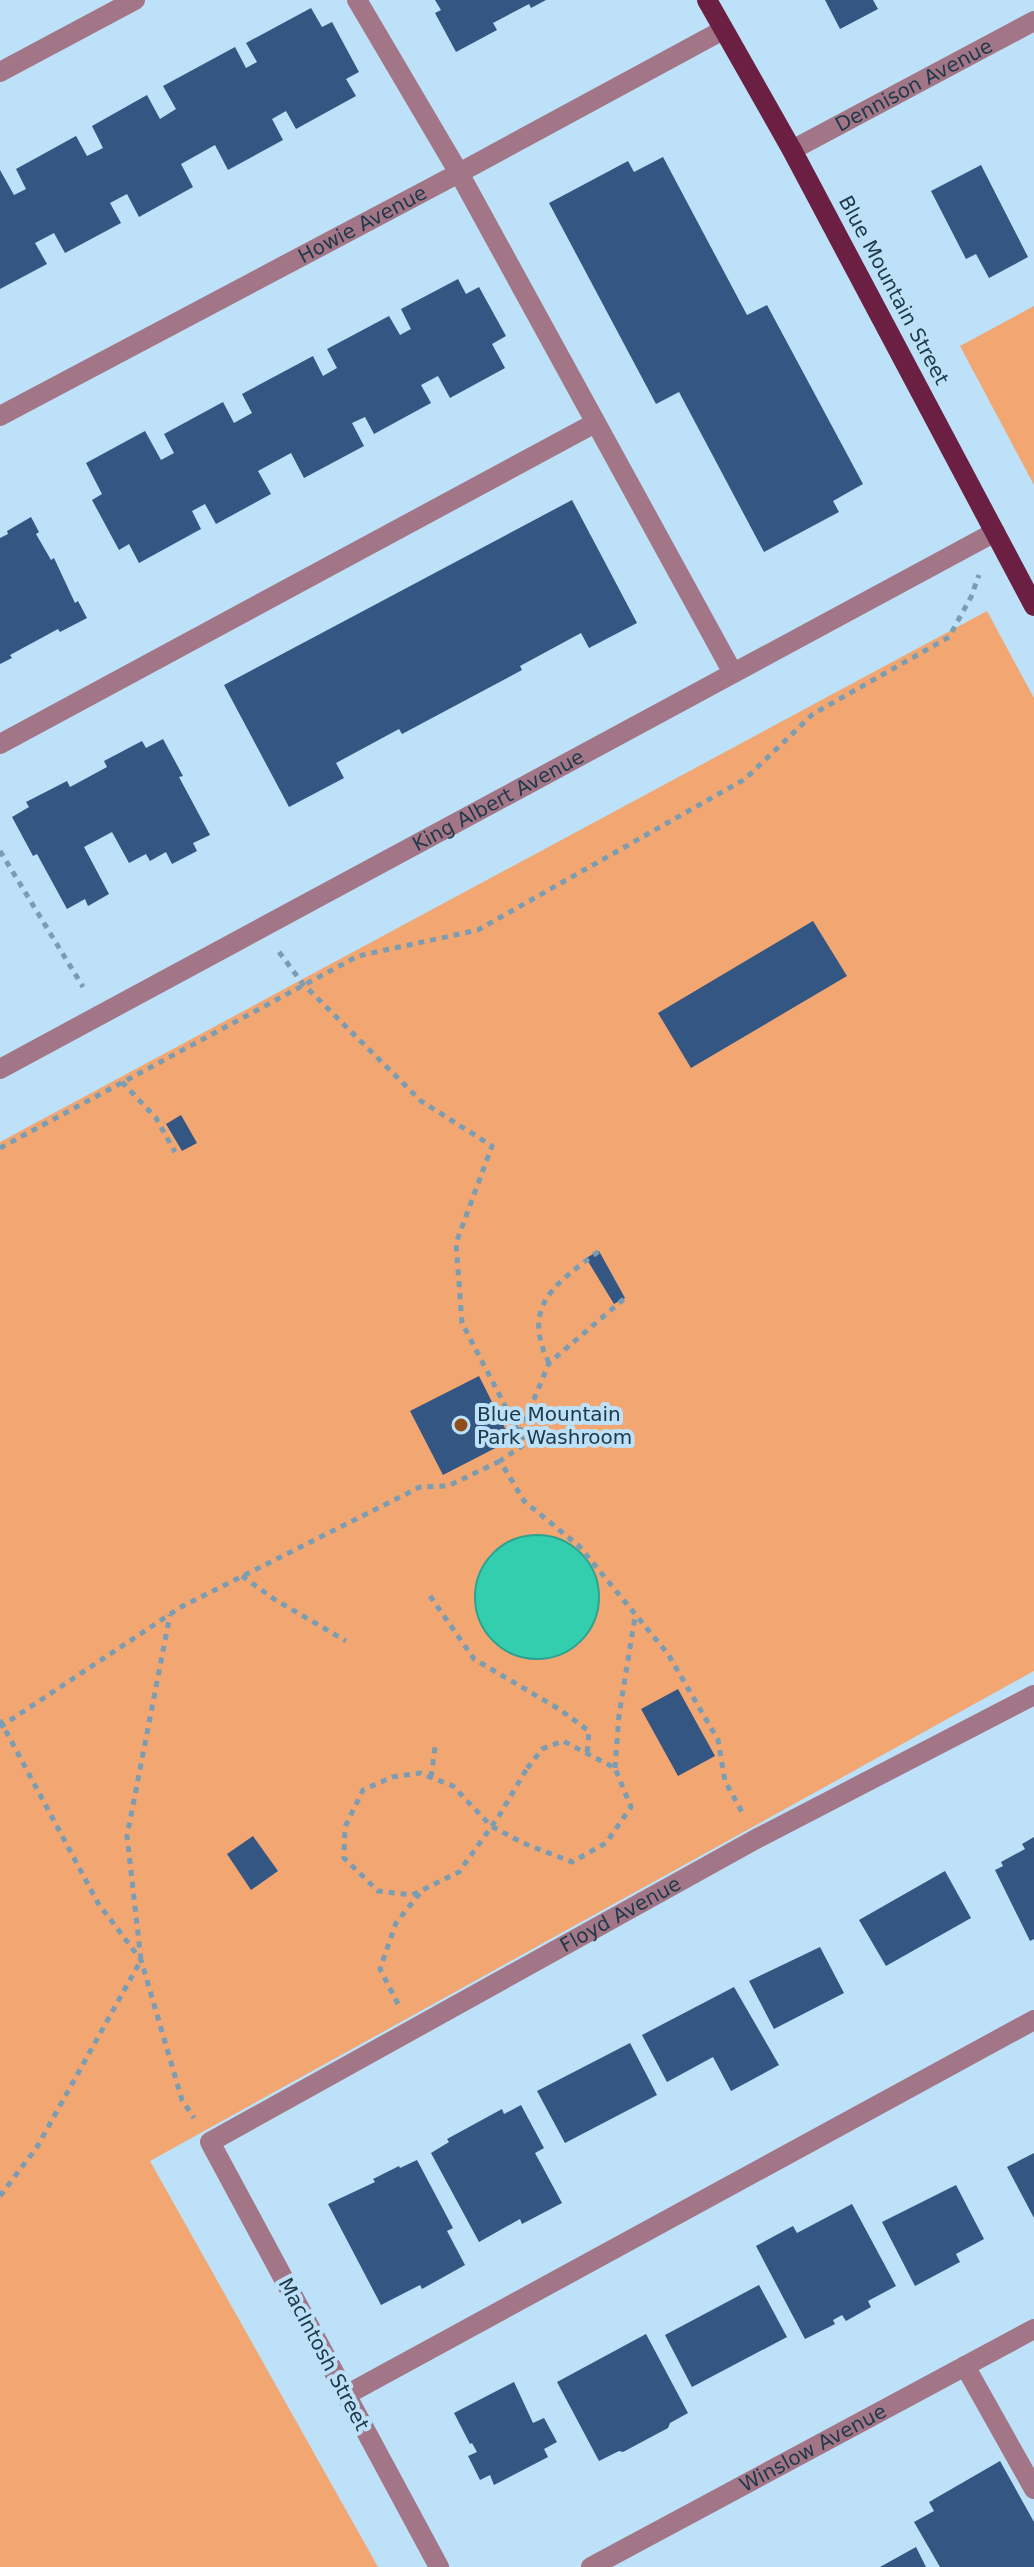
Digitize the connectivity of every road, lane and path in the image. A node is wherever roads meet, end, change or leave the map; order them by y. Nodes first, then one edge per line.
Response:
1 (135, 0) edge
2 (357, 0) edge
3 (707, 0) edge
4 (1034, 21) edge
5 (723, 30) junction
6 (0, 72) edge
7 (792, 150) junction
8 (459, 173) junction
9 (0, 416) edge
10 (595, 423) junction
11 (995, 532) junction
12 (1034, 606) edge
13 (733, 673) junction
14 (0, 744) edge
15 (0, 851) edge
16 (262, 928) junction
17 (303, 984) junction
18 (83, 987) dead end
19 (0, 1069) edge
20 (122, 1082) junction
21 (0, 1148) edge
22 (175, 1152) dead end
23 (599, 1251) dead end
24 (625, 1298) dead end
25 (549, 1363) junction
26 (520, 1434) junction
27 (500, 1461) junction
28 (242, 1576) junction
29 (430, 1596) dead end
30 (170, 1615) junction
31 (635, 1617) junction
32 (346, 1641) dead end
33 (1034, 1695) edge
34 (1, 1724) edge
35 (435, 1747) dead end
36 (587, 1755) junction
37 (615, 1768) junction
38 (431, 1777) junction
39 (491, 1826) junction
40 (756, 1839) junction
41 (423, 1889) junction
42 (141, 1960) junction
43 (1034, 2020) edge
44 (412, 2030) junction
45 (210, 2142) junction
46 (0, 2196) edge
47 (1034, 2329) edge
48 (965, 2366) junction
49 (346, 2395) junction
50 (1034, 2489) edge
51 (439, 2567) edge
52 (591, 2567) edge

1 - 6 street
2 - 8 street
3 - 5 main road, Blue Mountain Street
4 - 7 street, Dennison Avenue
5 - 7 main road, Blue Mountain Street
5 - 8 street, Howie Avenue
7 - 11 main road, Blue Mountain Street
8 - 9 street, Howie Avenue
8 - 10 street
10 - 13 street
10 - 14 street
11 - 12 main road, Blue Mountain Street
11 - 13 street, King Albert Avenue
11 - 17 path
13 - 16 street, King Albert Avenue
15 - 18 path
16 - 17 path
16 - 19 street, King Albert Avenue
17 - 20 path
17 - 26 path
20 - 21 path
20 - 22 path
23 - 25 path
24 - 25 path
25 - 26 path
26 - 27 path
27 - 28 path
27 - 31 path
28 - 30 path
28 - 32 path
29 - 36 path
30 - 34 path
30 - 42 path
31 - 37 path
31 - 40 path
33 - 40 street, Floyd Avenue
34 - 42 path
35 - 38 path
36 - 37 path
36 - 39 path
37 - 39 path
38 - 39 path
38 - 41 path
39 - 41 path
40 - 44 street, Floyd Avenue
41 - 44 path
42 - 45 path
42 - 46 path
43 - 49 street
44 - 45 street, Floyd Avenue
45 - 49 street, MacIntosh Street
47 - 48 street, Winslow Avenue
48 - 50 street
48 - 52 street, Winslow Avenue
49 - 51 street, MacIntosh Street

